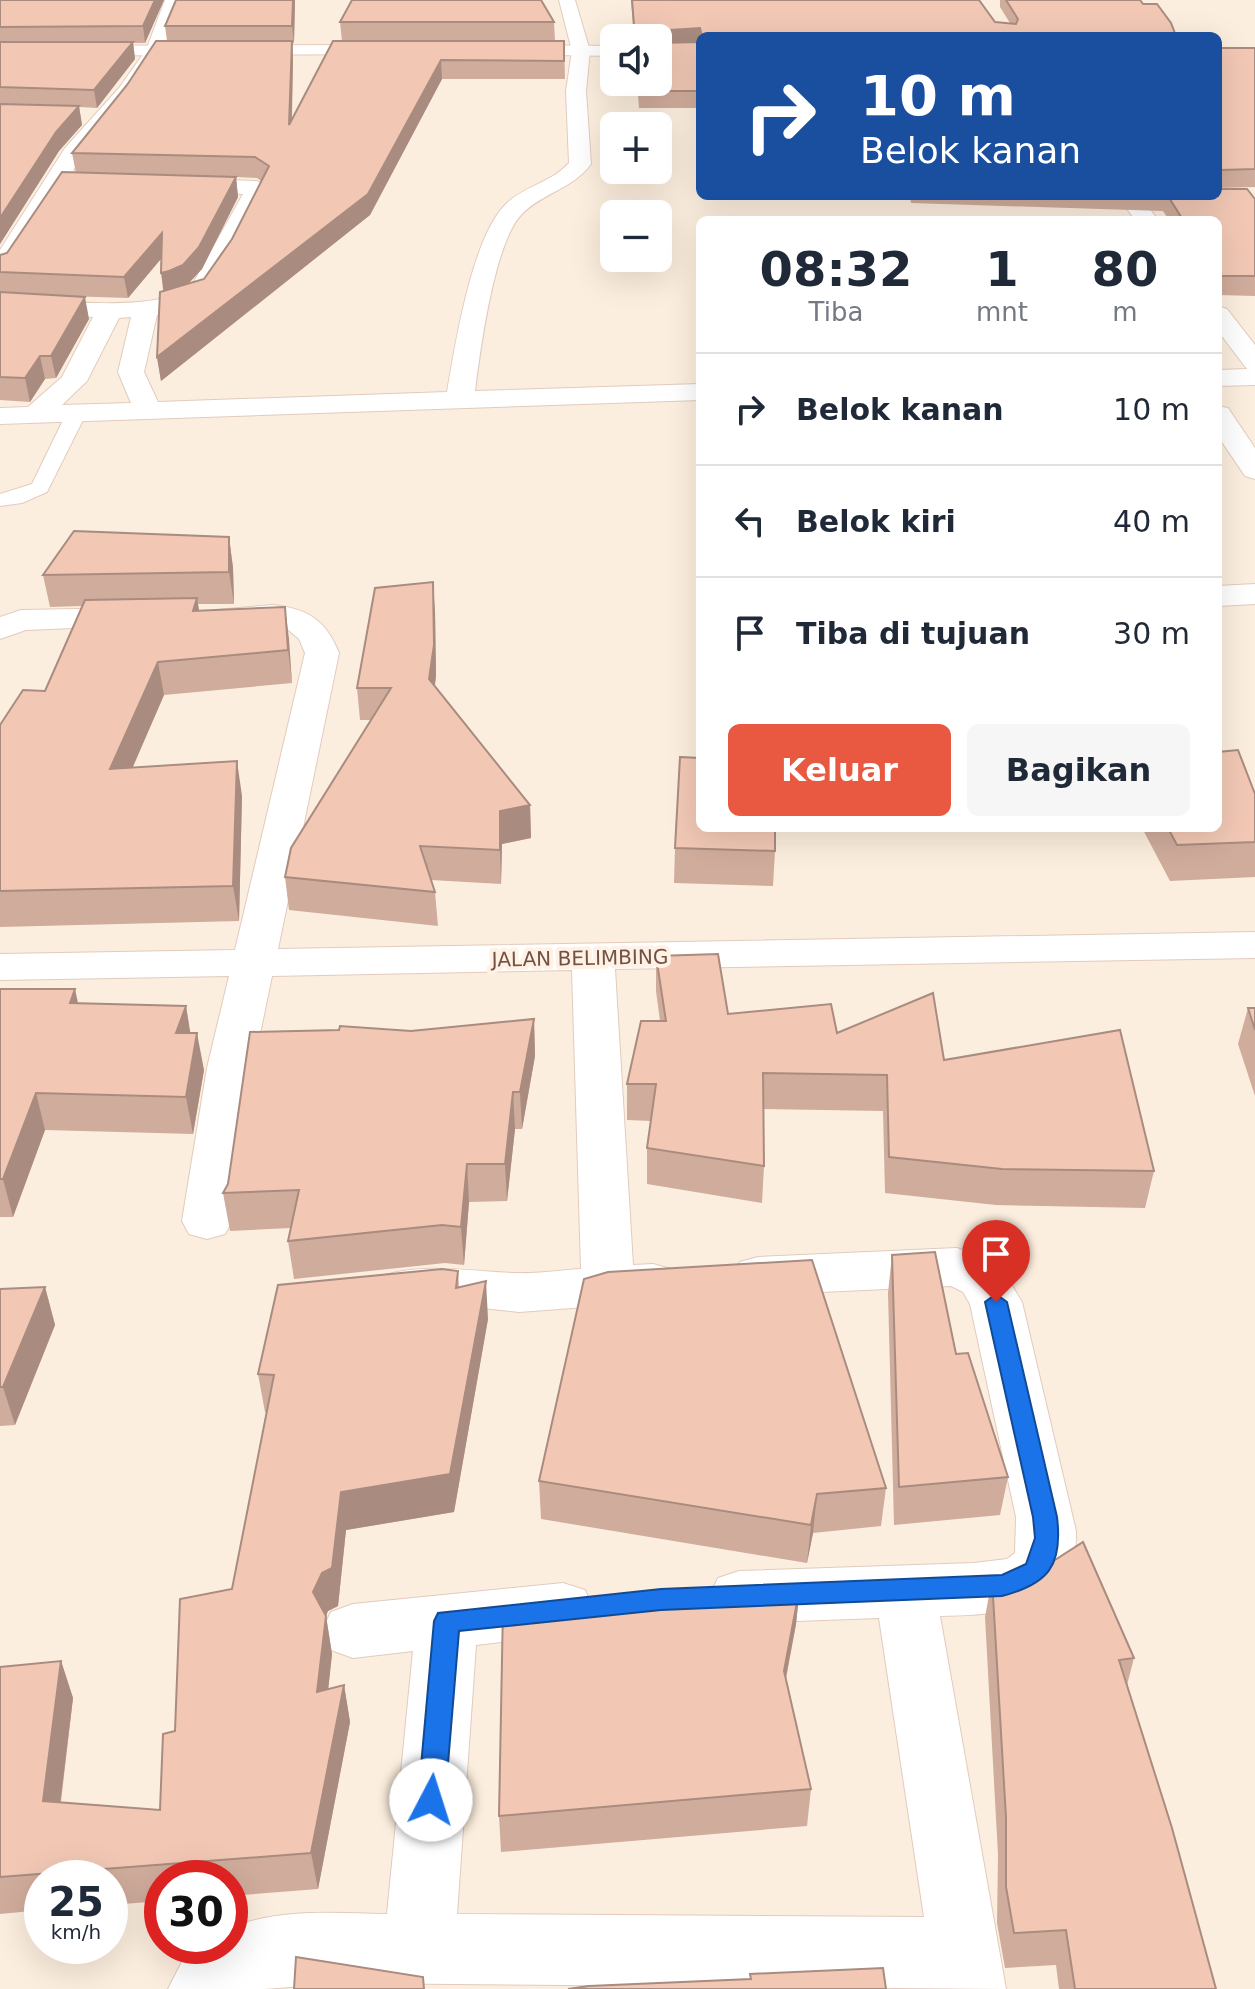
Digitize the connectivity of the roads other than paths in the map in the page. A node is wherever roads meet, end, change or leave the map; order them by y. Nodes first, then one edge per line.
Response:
1 (173, 0) edge
2 (567, 0) edge
3 (155, 50) junction
4 (408, 50) edge
5 (487, 50) edge
6 (0, 51) edge
7 (581, 51) junction
8 (600, 51) edge
9 (76, 116) edge
10 (106, 117) junction
11 (271, 163) edge
12 (57, 182) junction
13 (88, 183) edge
14 (149, 185) edge
15 (257, 188) junction
16 (0, 268) edge
17 (0, 303) edge
18 (146, 307) junction
19 (111, 308) junction
20 (1222, 319) edge
21 (1255, 363) edge
22 (1255, 377) edge
23 (1222, 378) edge
24 (696, 392) edge
25 (460, 400) junction
26 (148, 411) junction
27 (76, 414) junction
28 (35, 415) junction
29 (0, 416) edge
30 (1222, 420) edge
31 (1255, 470) edge
32 (0, 500) edge
33 (1255, 594) edge
34 (1222, 596) edge
35 (0, 629) edge
36 (1255, 945) edge
37 (593, 958) junction
38 (253, 963) junction
39 (0, 967) edge
40 (207, 1221) dead end
41 (608, 1286) junction
42 (352, 1295) edge
43 (905, 1591) junction
44 (677, 1599) edge
45 (615, 1604) edge
46 (447, 1621) junction
47 (353, 1631) dead end
48 (419, 1949) junction
49 (966, 1971) edge
50 (204, 1989) edge

1 - 3 street
2 - 7 street
3 - 4 street
3 - 6 street
3 - 10 street
5 - 7 street
7 - 8 street
7 - 25 street
9 - 10 street
10 - 12 street
11 - 15 street
12 - 13 street
12 - 16 street
14 - 15 street
15 - 18 street
17 - 19 street
18 - 19 street
18 - 26 street
19 - 28 street
20 - 21 street
22 - 23 street
24 - 25 street
25 - 26 street
26 - 27 street
27 - 28 street
27 - 32 lane
28 - 29 street
30 - 31 street
33 - 34 street
35 - 38 street
36 - 37 street, JALAN BELIMBING
37 - 38 street, JALAN BELIMBING
37 - 41 street
38 - 39 street, JALAN BELIMBING
38 - 40 street
41 - 42 street
41 - 43 street
43 - 44 street
43 - 49 street
45 - 46 street
46 - 47 street
46 - 48 street
48 - 49 street
48 - 50 street

